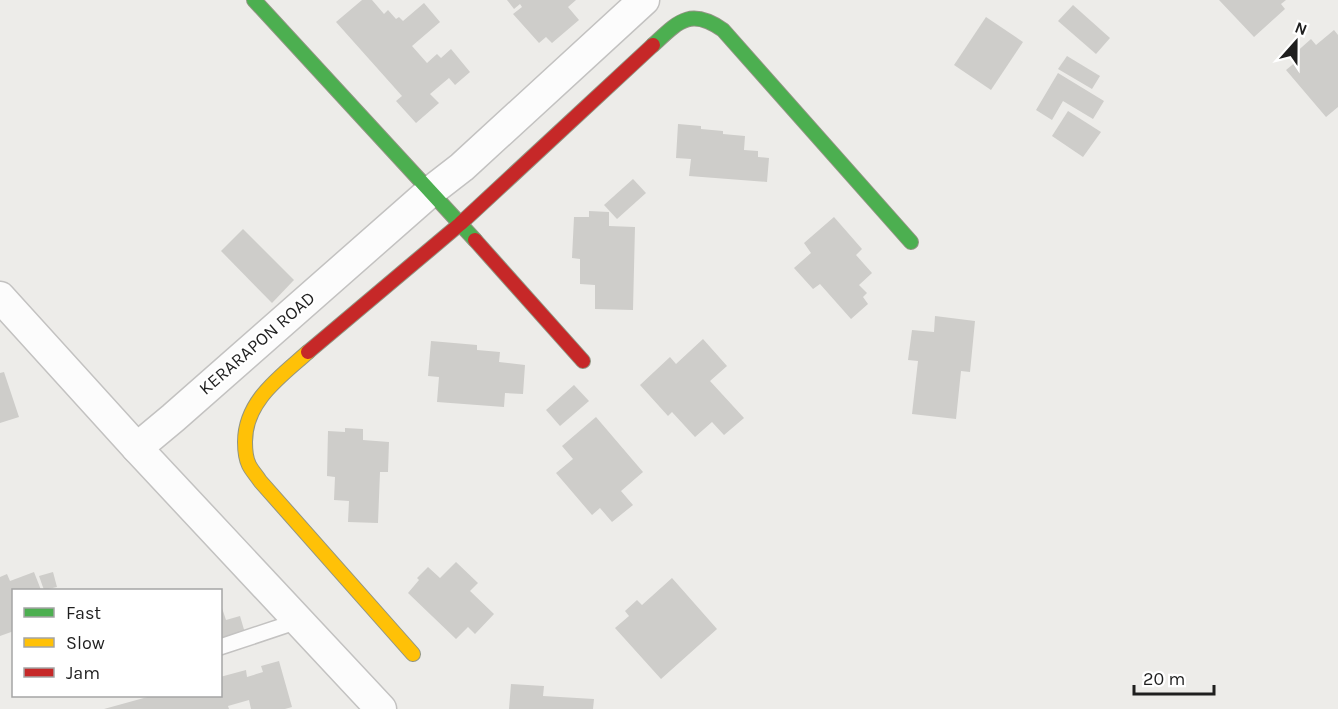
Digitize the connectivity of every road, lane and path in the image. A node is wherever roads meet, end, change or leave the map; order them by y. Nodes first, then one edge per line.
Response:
1 (254, 0) edge
2 (644, 0) edge
3 (431, 191) junction
4 (460, 224) junction
5 (911, 242) dead end
6 (0, 297) edge
7 (583, 361) dead end
8 (137, 448) junction
9 (298, 621) junction
10 (222, 646) edge
11 (413, 654) dead end
12 (381, 709) edge

1 - 3 street
2 - 3 street, KERARAPON ROAD
3 - 4 street
3 - 8 street, KERARAPON ROAD
4 - 5 street
4 - 7 street
4 - 11 street
6 - 8 street
8 - 9 street
9 - 10 lane
9 - 12 street

